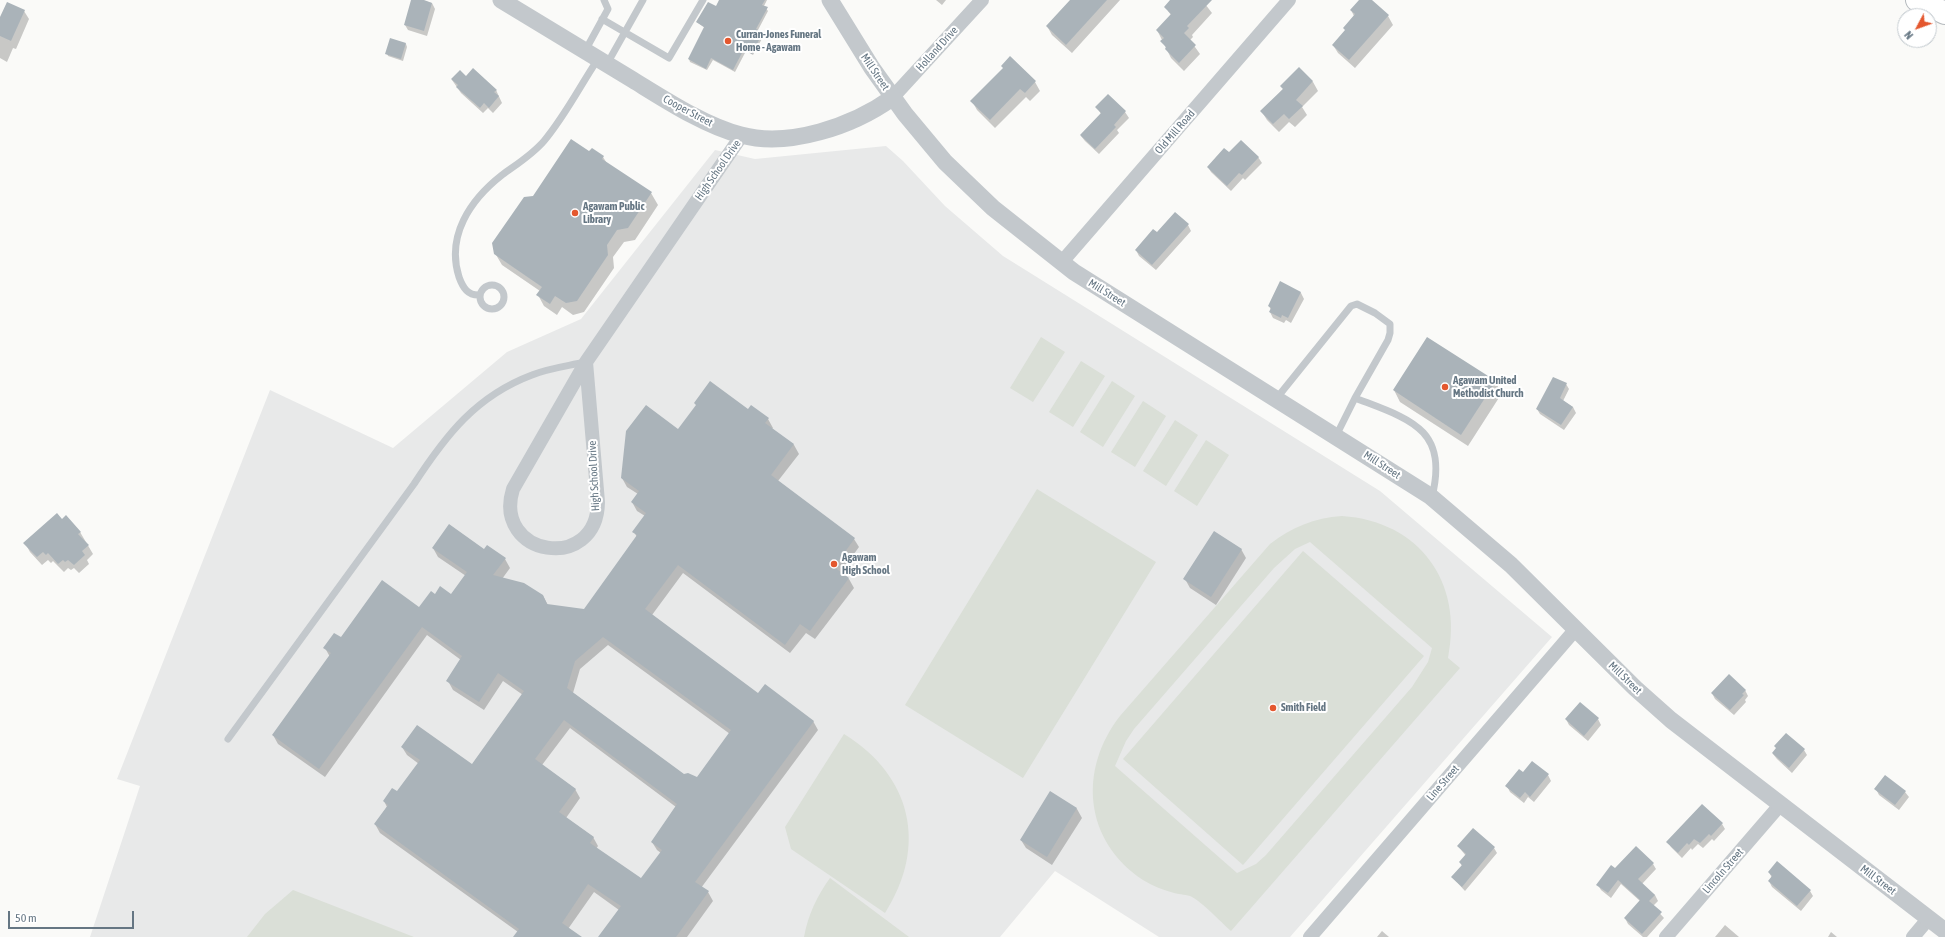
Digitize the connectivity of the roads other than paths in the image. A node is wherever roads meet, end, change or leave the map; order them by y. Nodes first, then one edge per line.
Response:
1 (501, 0) edge
2 (604, 0) edge
3 (643, 0) edge
4 (703, 0) edge
5 (830, 0) edge
6 (982, 0) edge
7 (1289, 0) edge
8 (1917, 0) edge
9 (1945, 13) edge
10 (602, 20) junction
11 (625, 32) junction
12 (596, 58) junction
13 (892, 98) junction
14 (742, 136) junction
15 (1061, 264) junction
16 (480, 295) dead end
17 (586, 362) junction
18 (1355, 398) junction
19 (1276, 399) junction
20 (1336, 436) junction
21 (1432, 498) junction
22 (1575, 630) junction
23 (228, 739) dead end
24 (1780, 805) junction
25 (1929, 918) junction
26 (1945, 931) edge
27 (1310, 937) edge
28 (1666, 937) edge
29 (1913, 937) edge

1 - 12 street, Cooper Street
2 - 10 lane
3 - 11 lane
4 - 11 lane
5 - 13 street, Mill Street
6 - 13 street, Holland Drive
7 - 15 street, Old Mill Road
8 - 9 highway
10 - 11 lane
10 - 12 lane
11 - 12 lane
12 - 14 street, Cooper Street
12 - 16 lane
13 - 14 street, Cooper Street
13 - 15 street, Mill Street
14 - 17 street, High School Drive
15 - 19 street, Mill Street
17 - 17 street, High School Drive
17 - 23 lane
18 - 19 lane
18 - 20 lane
18 - 21 lane
19 - 20 street, Mill Street
20 - 21 street, Mill Street
21 - 22 street, Mill Street
22 - 24 street, Mill Street
22 - 27 street, Line Street
24 - 25 street, Mill Street
24 - 28 street, Lincoln Street
25 - 26 street, Mill Street
25 - 29 street

